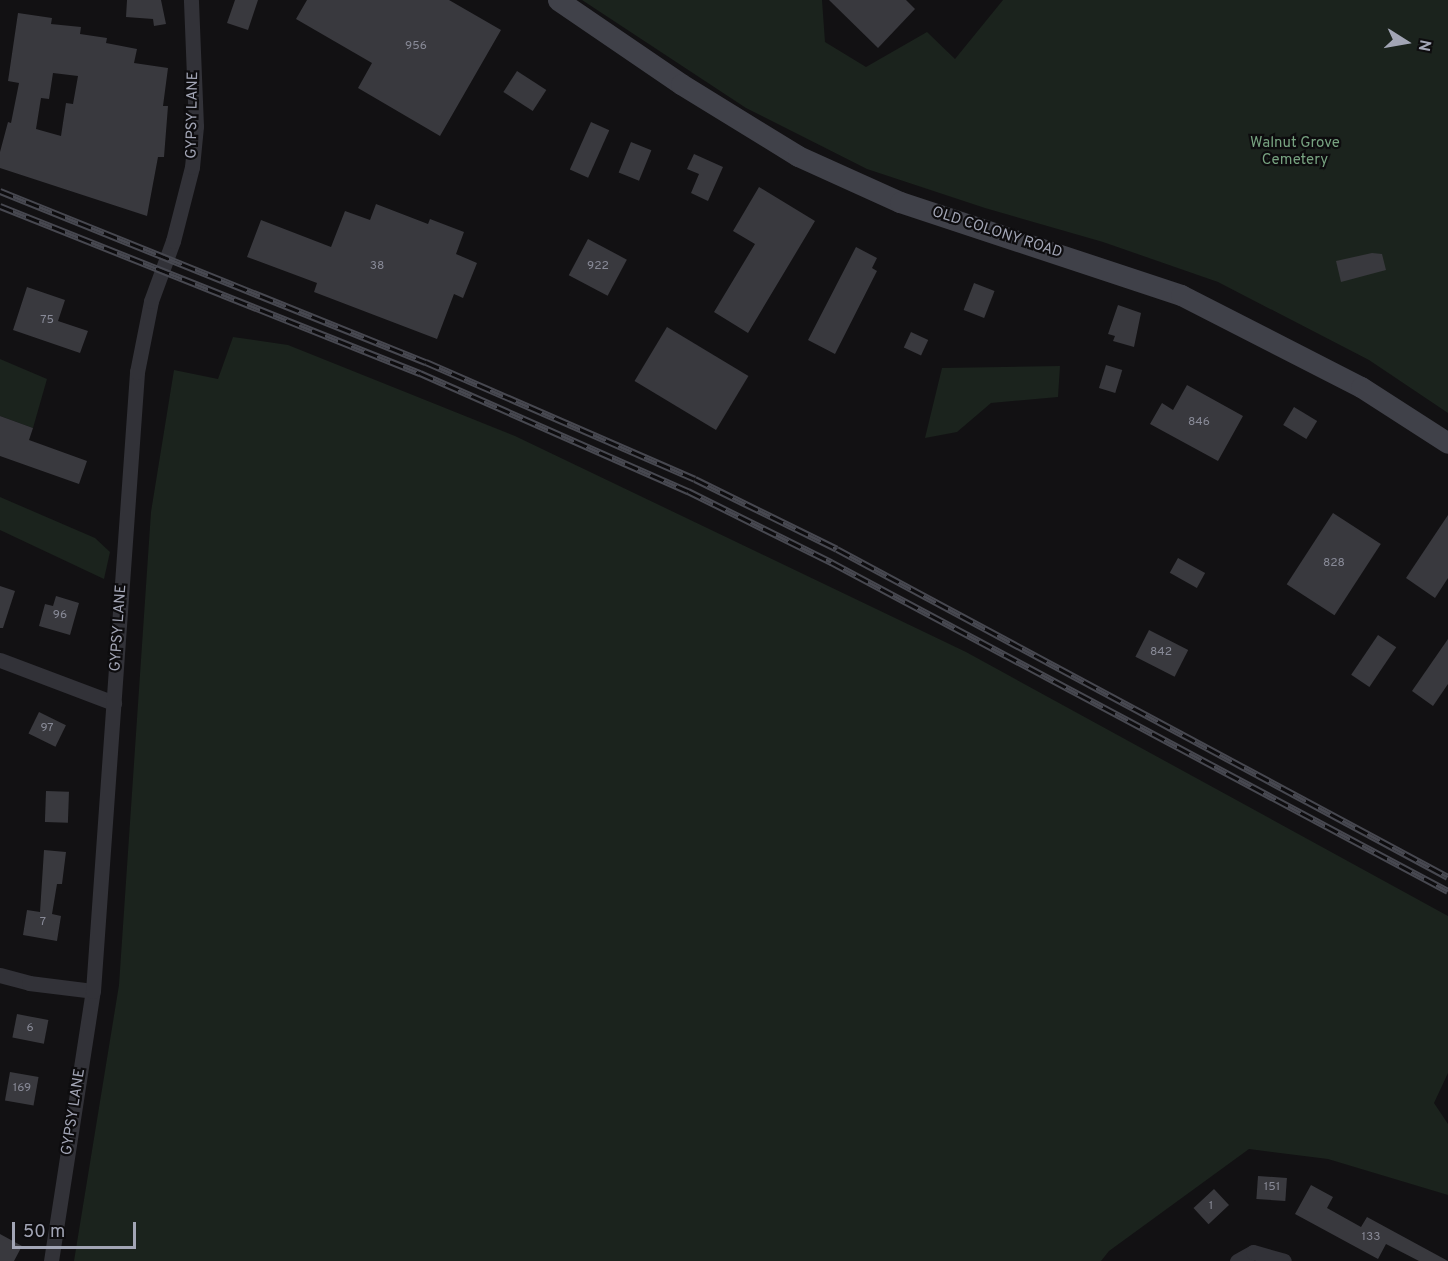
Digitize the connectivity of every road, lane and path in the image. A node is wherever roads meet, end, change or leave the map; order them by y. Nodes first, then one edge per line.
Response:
1 (191, 0) edge
2 (558, 0) edge
3 (1448, 443) edge
4 (0, 660) edge
5 (114, 703) junction
6 (0, 975) edge
7 (93, 991) junction
8 (51, 1261) edge
9 (1237, 1261) edge
10 (1284, 1261) edge

1 - 5 street, GYPSY LANE
2 - 3 main road, OLD COLONY ROAD
4 - 5 street
5 - 7 street, GYPSY LANE
6 - 7 street
7 - 8 street, GYPSY LANE
9 - 10 street

